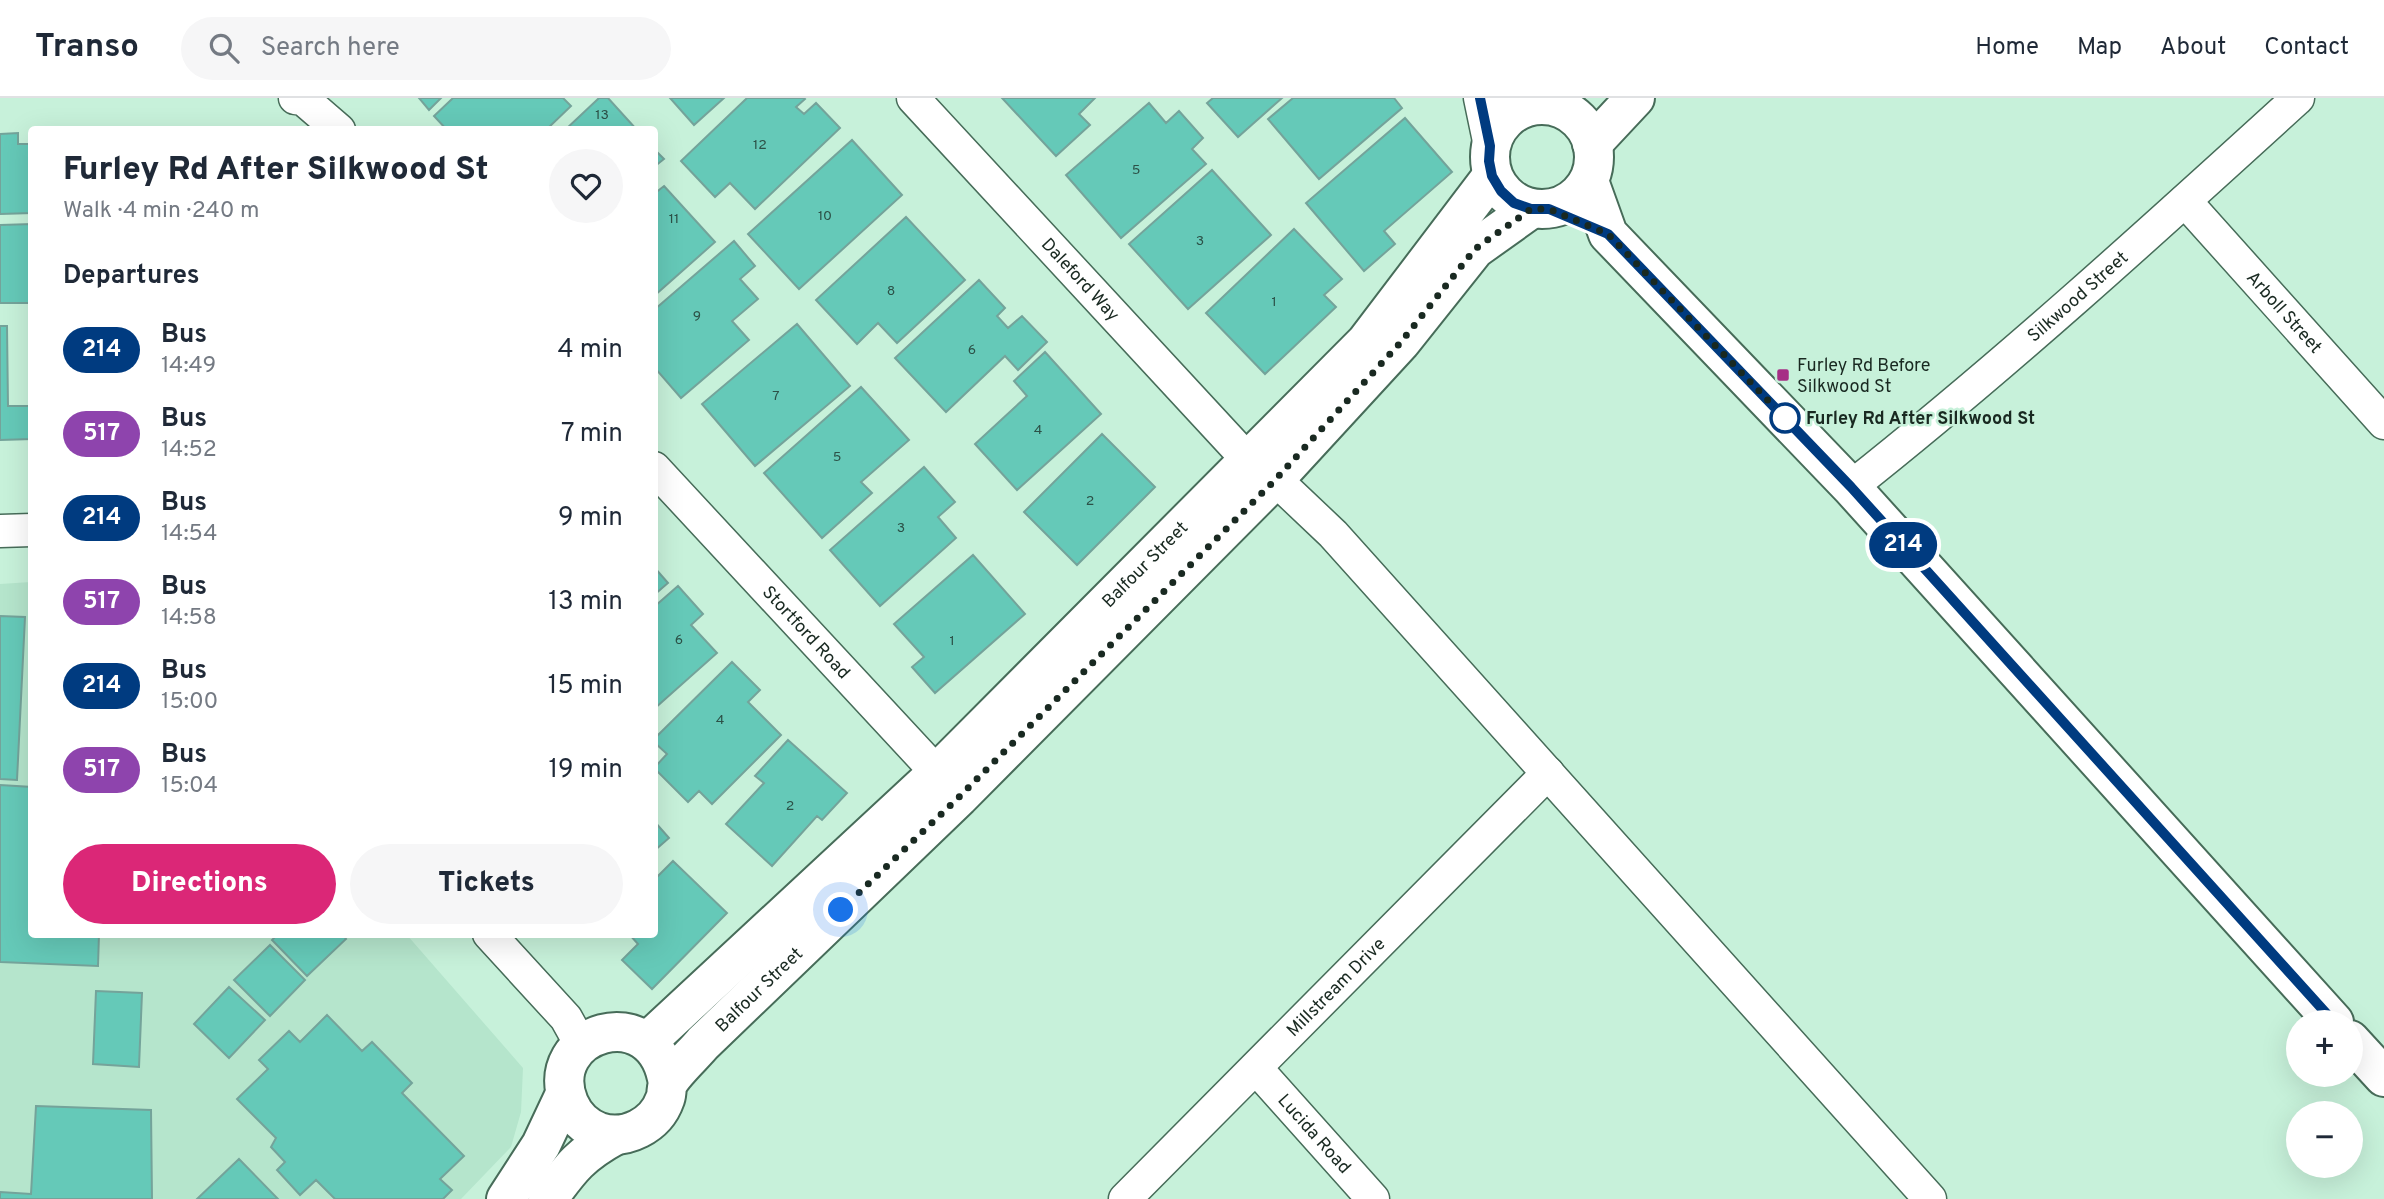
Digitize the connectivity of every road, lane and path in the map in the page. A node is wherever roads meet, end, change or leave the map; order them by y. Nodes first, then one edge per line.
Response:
1 (295, 98) edge
2 (913, 98) edge
3 (1480, 98) edge
4 (1635, 98) edge
5 (2298, 98) edge
6 (1542, 102) edge
7 (335, 126) edge
8 (1592, 144) junction
9 (1491, 161) junction
10 (1589, 181) junction
11 (2185, 201) junction
12 (1540, 209) junction
13 (1608, 234) junction
14 (2384, 423) edge
15 (1261, 469) junction
16 (658, 472) edge
17 (1851, 487) junction
18 (28, 530) edge
19 (0, 531) edge
20 (1548, 773) junction
21 (948, 785) junction
22 (493, 938) edge
23 (2323, 1010) edge
24 (648, 1042) junction
25 (581, 1045) junction
26 (2363, 1054) edge
27 (1256, 1068) junction
28 (2384, 1077) edge
29 (668, 1084) junction
30 (565, 1094) junction
31 (617, 1135) junction
32 (506, 1199) edge
33 (548, 1199) edge
34 (1125, 1199) edge
35 (1373, 1199) edge
36 (1930, 1199) edge

1 - 7 street
2 - 15 street, Daleford Way
3 - 9 street
4 - 8 street
5 - 11 street, Silkwood Street
6 - 8 street, Balfour Street
6 - 9 street, Balfour Street
8 - 10 street
9 - 12 street
9 - 15 street, Balfour Street
10 - 12 street, Balfour Street
10 - 13 street
11 - 14 street, Arboll Street
11 - 17 street, Silkwood Street
12 - 13 street
12 - 15 street, Balfour Street
13 - 17 street
15 - 20 street
15 - 21 street, Balfour Street
16 - 21 street, Stortford Road
17 - 23 street
18 - 19 street
20 - 27 street, Millstream Drive
20 - 36 street
21 - 24 street, Balfour Street
21 - 29 street, Balfour Street
22 - 25 street
24 - 25 street
24 - 29 street
25 - 30 street
26 - 28 street
27 - 34 street, Millstream Drive
27 - 35 street, Lucida Road
29 - 31 street, Balfour Street
30 - 31 street
30 - 32 street
31 - 33 street, Balfour Street

